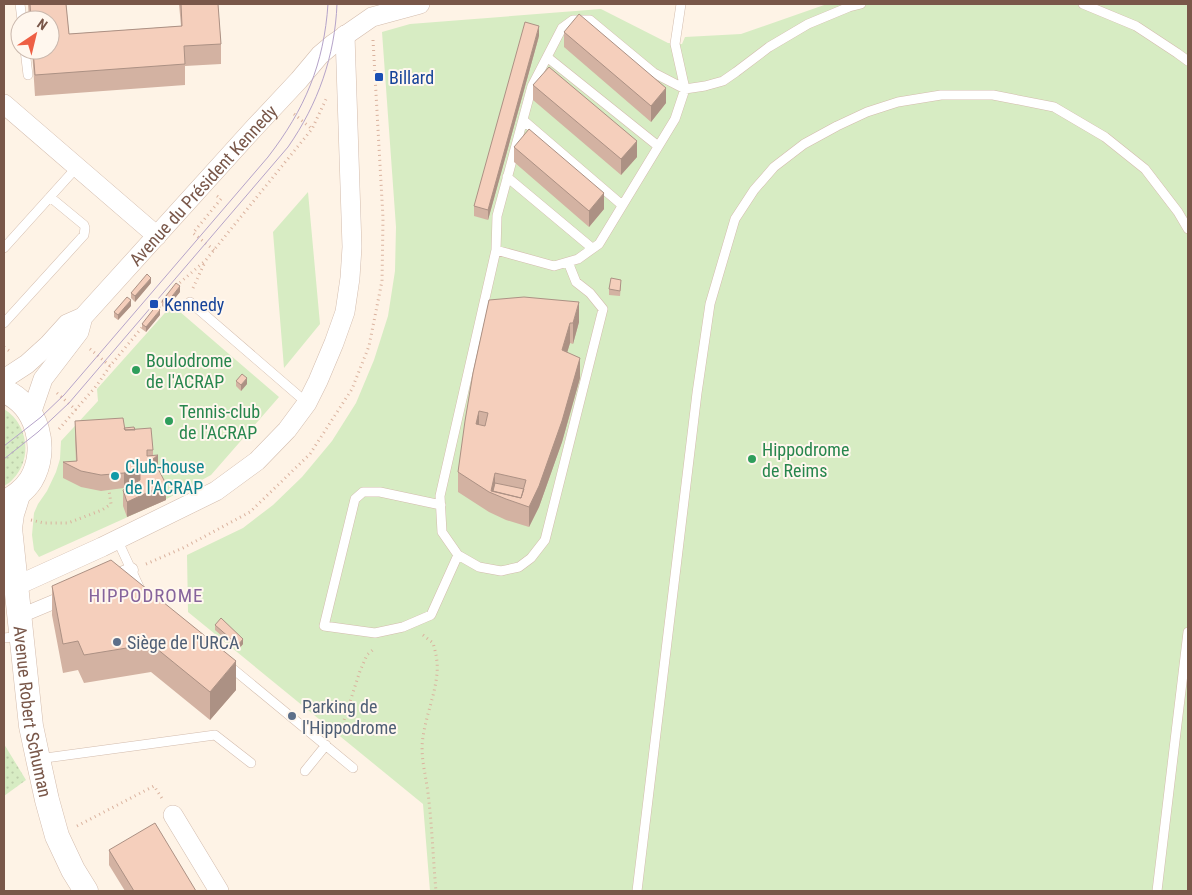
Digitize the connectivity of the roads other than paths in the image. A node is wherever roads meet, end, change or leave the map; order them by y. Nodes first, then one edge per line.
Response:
1 (420, 4) edge
2 (681, 4) edge
3 (861, 4) edge
4 (1083, 4) edge
5 (372, 10) edge
6 (346, 35) junction
7 (547, 57) junction
8 (26, 60) edge
9 (1188, 61) edge
10 (28, 75) dead end
11 (685, 88) junction
12 (4, 104) edge
13 (522, 120) junction
14 (658, 146) junction
15 (77, 167) junction
16 (507, 177) junction
17 (50, 197) junction
18 (622, 205) junction
19 (1188, 229) edge
20 (157, 236) junction
21 (4, 248) edge
22 (592, 248) junction
23 (496, 250) junction
24 (568, 262) junction
25 (190, 302) road end
26 (83, 317) junction
27 (4, 323) edge
28 (4, 380) edge
29 (4, 391) edge
30 (307, 403) junction
31 (31, 414) junction
32 (11, 499) edge
33 (441, 505) junction
34 (7, 525) edge
35 (116, 539) junction
36 (458, 555) junction
37 (131, 570) junction
38 (95, 585) edge
39 (16, 586) junction
40 (77, 592) edge
41 (144, 596) edge
42 (15, 630) edge
43 (1188, 632) edge
44 (220, 658) edge
45 (326, 745) junction
46 (38, 758) junction
47 (251, 764) dead end
48 (353, 768) dead end
49 (305, 771) dead end
50 (173, 815) road end
51 (86, 891) edge
52 (219, 891) edge
53 (637, 891) edge
54 (1157, 891) edge

1 - 5 street, Avenue du Président Kennedy
2 - 11 lane
3 - 11 lane
4 - 9 lane
5 - 6 street, Avenue du Président Kennedy
6 - 20 street, Avenue du Président Kennedy
6 - 30 street
7 - 11 lane
7 - 13 lane
7 - 14 lane
8 - 10 lane
11 - 14 lane
12 - 15 street
13 - 16 lane
13 - 18 lane
14 - 18 lane
15 - 17 lane
15 - 20 street
16 - 22 lane
16 - 23 lane
17 - 21 lane
17 - 27 lane
18 - 22 lane
19 - 53 lane
20 - 26 street, Avenue du Président Kennedy
22 - 24 lane
23 - 24 lane
23 - 33 lane
24 - 36 lane
25 - 30 lane
26 - 28 street
26 - 31 street, Avenue du Président Kennedy
29 - 31 street
30 - 35 street
31 - 32 street
32 - 34 street, Avenue Robert Schuman
33 - 36 lane
33 - 36 lane
34 - 39 street, Avenue Robert Schuman
35 - 37 lane
35 - 39 street
37 - 38 street
37 - 41 lane
39 - 42 street, Avenue Robert Schuman
40 - 42 street
42 - 46 street, Avenue Robert Schuman
43 - 54 lane
44 - 45 lane
45 - 48 lane
45 - 49 lane
46 - 47 lane
46 - 51 street, Avenue Robert Schuman
50 - 52 street

